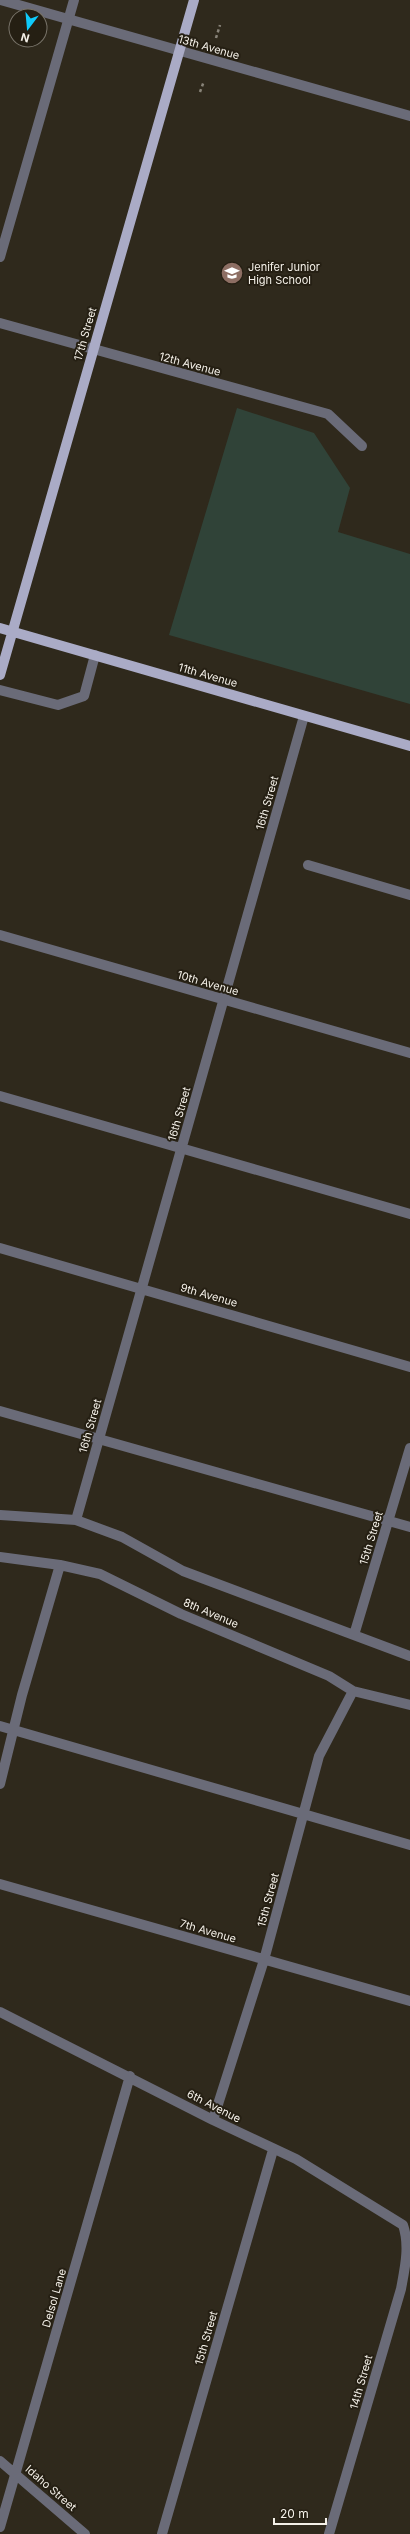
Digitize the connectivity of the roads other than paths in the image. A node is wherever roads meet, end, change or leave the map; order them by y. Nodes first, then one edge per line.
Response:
1 (1, 0) edge
2 (74, 0) edge
3 (194, 0) edge
4 (69, 20) junction
5 (179, 51) junction
6 (410, 116) edge
7 (0, 257) edge
8 (0, 323) edge
9 (93, 349) junction
10 (362, 446) dead end
11 (0, 628) edge
12 (13, 632) junction
13 (95, 656) junction
14 (0, 675) edge
15 (0, 690) edge
16 (304, 716) junction
17 (410, 746) edge
18 (308, 864) dead end
19 (410, 895) edge
20 (0, 935) edge
21 (224, 1000) junction
22 (410, 1053) edge
23 (0, 1096) edge
24 (182, 1148) junction
25 (410, 1214) edge
26 (0, 1248) edge
27 (142, 1288) junction
28 (410, 1367) edge
29 (0, 1412) edge
30 (99, 1439) junction
31 (410, 1448) edge
32 (0, 1515) edge
33 (76, 1520) junction
34 (388, 1520) junction
35 (410, 1527) edge
36 (0, 1557) edge
37 (60, 1565) junction
38 (354, 1635) junction
39 (410, 1656) edge
40 (353, 1691) junction
41 (410, 1704) edge
42 (0, 1726) edge
43 (14, 1730) junction
44 (0, 1784) edge
45 (304, 1814) junction
46 (410, 1845) edge
47 (0, 1884) edge
48 (264, 1960) junction
49 (410, 2001) edge
50 (0, 2012) edge
51 (130, 2076) junction
52 (213, 2120) junction
53 (273, 2150) junction
54 (407, 2235) joint
55 (0, 2461) edge
56 (16, 2474) junction
57 (0, 2527) edge
58 (85, 2534) edge
59 (162, 2534) edge
60 (329, 2534) edge

1 - 4 street, 13th Avenue
2 - 4 street
3 - 5 main road, 17th Street
4 - 5 street, 13th Avenue
4 - 7 street
5 - 6 street, 13th Avenue
5 - 9 main road, 17th Street
8 - 9 street, 12th Avenue
9 - 10 street, 12th Avenue
9 - 12 main road, 17th Street
11 - 12 main road, 11th Avenue
12 - 13 main road, 11th Avenue
12 - 14 main road, 17th Street
13 - 15 street
13 - 16 main road, 11th Avenue
16 - 17 main road, 11th Avenue
16 - 21 street, 16th Street
18 - 19 street
20 - 21 street, 10th Avenue
21 - 22 street, 10th Avenue
21 - 24 street, 16th Street
23 - 24 street
24 - 25 street
24 - 27 street, 16th Street
26 - 27 street, 9th Avenue
27 - 28 street, 9th Avenue
27 - 30 street, 16th Street
29 - 30 street
30 - 33 street, 16th Street
30 - 34 street
31 - 34 street, 15th Street
32 - 33 street
33 - 38 street
34 - 35 street
34 - 38 street, 15th Street
36 - 37 street, 8th Avenue
37 - 40 street, 8th Avenue
37 - 43 street
38 - 39 street
40 - 41 street, 8th Avenue
40 - 45 street, 15th Street
42 - 43 street
43 - 44 street
43 - 45 street
45 - 46 street
45 - 48 street, 15th Street
47 - 48 street, 7th Avenue
48 - 49 street, 7th Avenue
48 - 52 street, 15th Street
50 - 51 street, 6th Avenue
51 - 52 street, 6th Avenue
51 - 56 street, Delsol Lane
52 - 53 street, 6th Avenue
53 - 54 street, 6th Avenue
53 - 59 street, 15th Street
54 - 60 street, 14th Street
55 - 56 street, Idaho Street
56 - 57 street, Delsol Lane
56 - 58 street, Idaho Street

